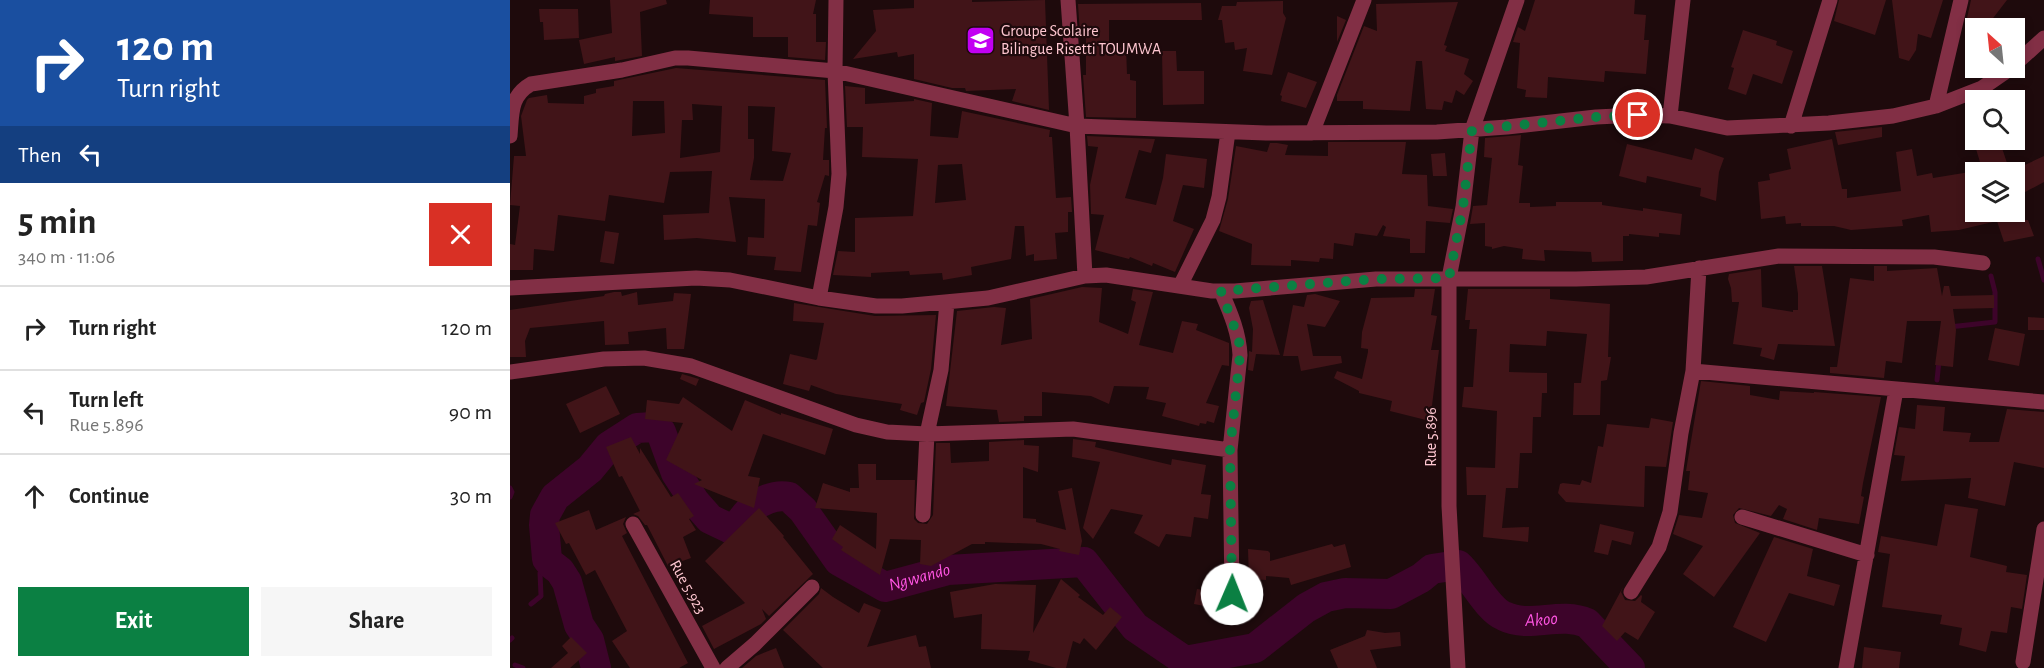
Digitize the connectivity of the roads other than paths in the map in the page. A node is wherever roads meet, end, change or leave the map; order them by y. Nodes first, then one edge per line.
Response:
1 (836, 0) edge
2 (1068, 0) edge
3 (1364, 0) edge
4 (1516, 0) edge
5 (1683, 0) edge
6 (1830, 0) edge
7 (1961, 0) edge
8 (2044, 38) edge
9 (2025, 55) edge
10 (836, 71) junction
11 (1996, 78) edge
12 (1936, 106) junction
13 (1670, 116) junction
14 (1077, 126) junction
15 (1791, 126) junction
16 (1472, 130) junction
17 (1228, 132) junction
18 (1312, 133) junction
19 (510, 136) edge
20 (1983, 263) dead end
21 (1699, 268) junction
22 (1085, 276) junction
23 (1449, 278) junction
24 (1180, 286) junction
25 (510, 288) edge
26 (1221, 291) junction
27 (819, 298) junction
28 (946, 302) junction
29 (1693, 371) junction
30 (510, 372) edge
31 (1896, 390) junction
32 (2044, 402) edge
33 (927, 434) junction
34 (1230, 450) junction
35 (923, 514) dead end
36 (1742, 517) dead end
37 (633, 524) dead end
38 (2044, 530) edge
39 (1866, 555) junction
40 (812, 587) dead end
41 (1631, 592) dead end
42 (1232, 594) dead end
43 (2023, 662) dead end
44 (713, 668) edge
45 (727, 668) edge
46 (1458, 668) edge
47 (1846, 668) edge

1 - 10 street
2 - 14 street
3 - 18 street
4 - 16 street, Rue 5.896
5 - 13 street
6 - 15 street
7 - 12 street
8 - 9 street
10 - 14 street
10 - 19 street
10 - 27 street
11 - 12 street
12 - 15 street
13 - 15 street
13 - 16 street
14 - 17 street
14 - 22 street
16 - 18 street
16 - 23 street, Rue 5.896
17 - 18 street
17 - 24 street
20 - 21 street
21 - 23 street
21 - 29 street
22 - 24 street
22 - 28 street
23 - 26 street
23 - 46 street, Rue 5.896
24 - 26 street
25 - 27 street
26 - 34 street
27 - 28 street
28 - 33 street
29 - 31 street
29 - 41 street
30 - 33 street
31 - 32 street
31 - 39 street
33 - 34 street
33 - 35 street
34 - 42 street
36 - 39 street
37 - 44 street, Rue 5.923
38 - 43 street
39 - 47 street
40 - 45 street

